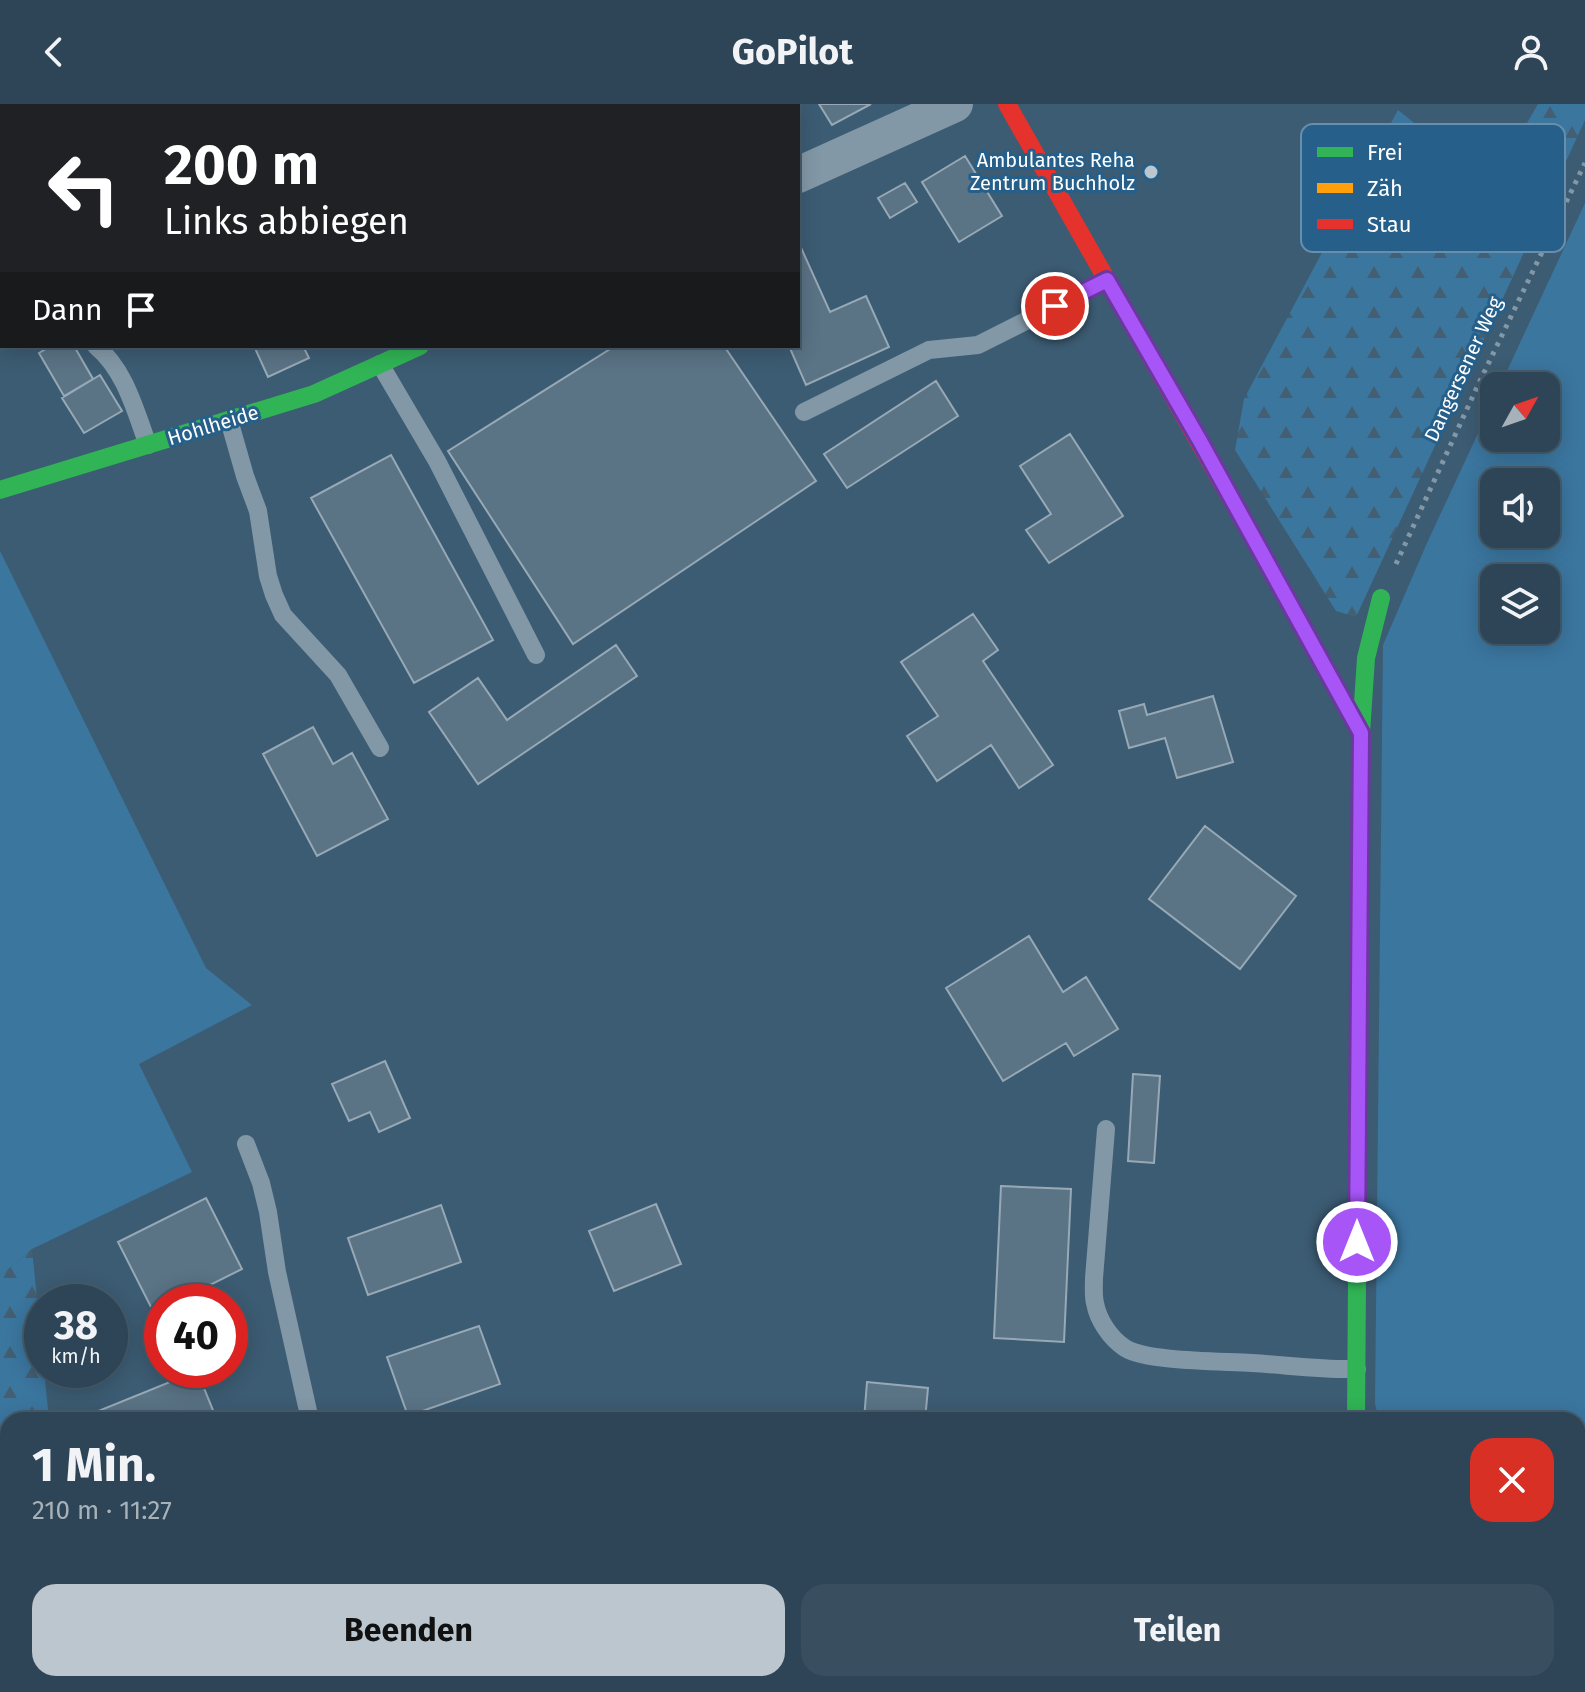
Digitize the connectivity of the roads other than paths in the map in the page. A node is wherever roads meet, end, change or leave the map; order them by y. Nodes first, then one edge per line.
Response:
1 (955, 104) edge
2 (1007, 104) edge
3 (800, 174) edge
4 (1107, 280) junction
5 (98, 348) edge
6 (416, 348) edge
7 (380, 364) junction
8 (804, 412) dead end
9 (229, 420) junction
10 (148, 445) junction
11 (0, 490) edge
12 (1381, 598) dead end
13 (536, 655) dead end
14 (1361, 733) junction
15 (380, 748) dead end
16 (1106, 1129) dead end
17 (246, 1144) dead end
18 (1357, 1369) junction
19 (308, 1412) edge
20 (1355, 1412) edge

1 - 3 street
2 - 4 street
4 - 8 lane
4 - 14 street
5 - 10 lane
6 - 7 street, Hohlheide
7 - 9 street, Hohlheide
7 - 13 lane
9 - 10 street, Hohlheide
9 - 15 lane
10 - 11 street, Hohlheide
12 - 14 street
14 - 18 street
16 - 18 lane
17 - 19 lane
18 - 20 street

